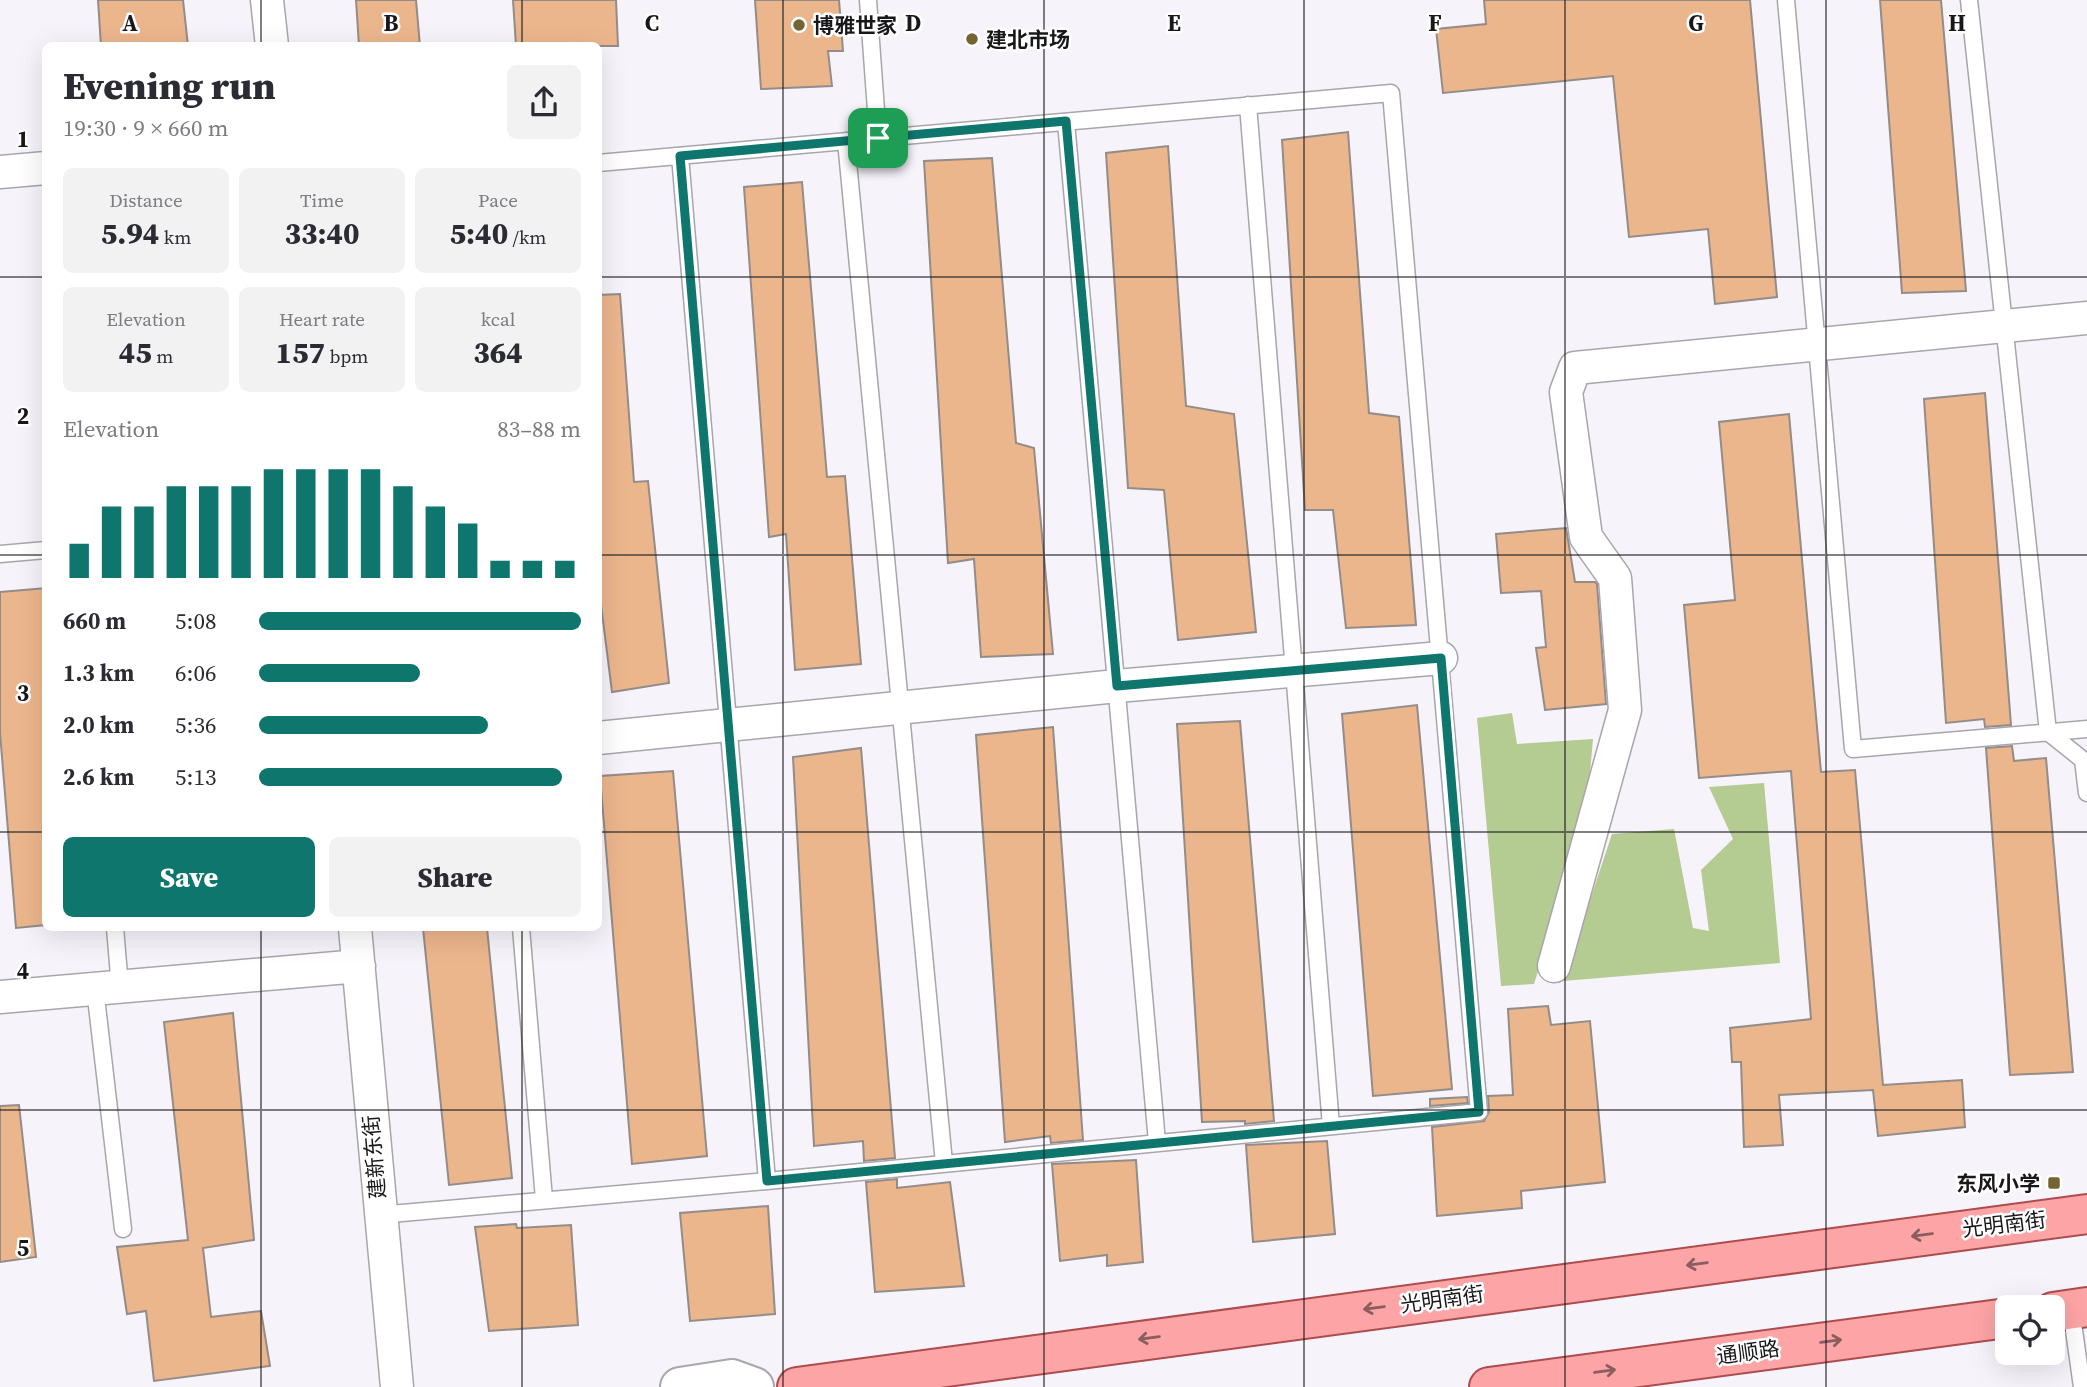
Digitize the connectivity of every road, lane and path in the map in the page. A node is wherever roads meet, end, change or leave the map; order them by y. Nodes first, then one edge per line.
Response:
1 (267, 0) edge
2 (868, 0) edge
3 (1786, 0) edge
4 (1969, 0) edge
5 (272, 42) edge
6 (1248, 105) junction
7 (1066, 121) junction
8 (878, 138) junction
9 (846, 141) junction
10 (680, 156) junction
11 (602, 163) edge
12 (42, 168) edge
13 (0, 172) edge
14 (2087, 318) edge
15 (2004, 326) junction
16 (1817, 344) junction
17 (42, 550) edge
18 (0, 554) edge
19 (1441, 658) junction
20 (1295, 670) junction
21 (1117, 686) junction
22 (899, 709) junction
23 (730, 726) junction
24 (2087, 729) edge
25 (2048, 732) junction
26 (602, 738) edge
27 (2087, 793) edge
28 (115, 931) edge
29 (355, 931) edge
30 (521, 931) edge
31 (359, 966) junction
32 (1554, 966) dead end
33 (107, 988) junction
34 (0, 997) edge
35 (1331, 1126) junction
36 (1157, 1142) junction
37 (944, 1163) junction
38 (767, 1181) junction
39 (544, 1199) junction
40 (2087, 1214) edge
41 (379, 1215) junction
42 (123, 1229) dead end
43 (2070, 1309) edge
44 (1995, 1320) edge
45 (740, 1384) edge
46 (397, 1387) edge
47 (680, 1387) edge
48 (797, 1387) edge
49 (1489, 1387) edge
50 (2082, 1387) edge

1 - 5 street
2 - 8 lane
3 - 16 lane
4 - 15 lane
6 - 7 lane
6 - 19 lane
6 - 20 lane
7 - 8 lane
7 - 21 lane
8 - 9 lane
9 - 10 lane
9 - 22 lane
10 - 11 lane
10 - 23 lane
12 - 13 street
14 - 15 street
15 - 16 street
15 - 25 lane
16 - 25 lane
16 - 32 street
17 - 18 lane
19 - 20 street
19 - 35 lane
20 - 21 street
20 - 35 lane
21 - 22 street
21 - 36 lane
22 - 23 street
22 - 37 lane
23 - 26 street
23 - 38 lane
24 - 25 lane
25 - 27 lane
28 - 33 lane
29 - 31 street, 建新东街
30 - 39 lane
31 - 33 street
31 - 41 street, 建新东街
33 - 34 street
33 - 42 lane
35 - 36 lane
36 - 37 lane
37 - 38 lane
38 - 39 lane
39 - 41 lane
40 -> 48 main road, 光明南街
41 - 46 street, 建新东街
43 - 50 lane
49 -> 44 main road, 通顺路
45 - 47 street

